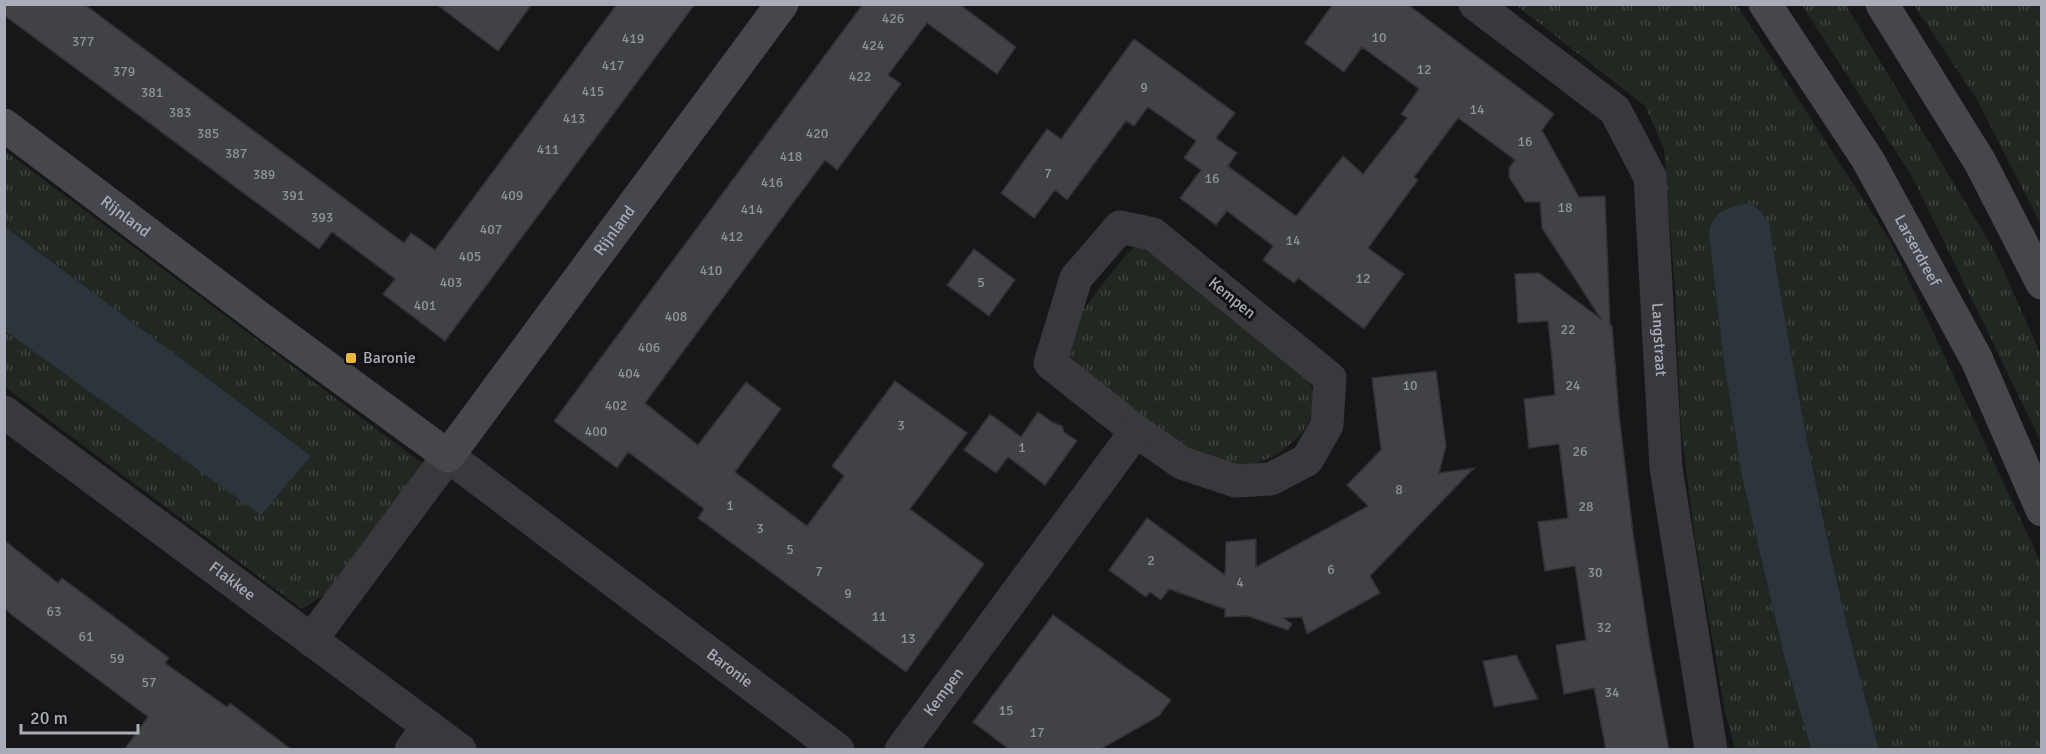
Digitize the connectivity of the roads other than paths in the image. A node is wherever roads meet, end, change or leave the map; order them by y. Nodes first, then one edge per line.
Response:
1 (782, 4) edge
2 (1475, 4) edge
3 (1765, 4) edge
4 (1882, 4) edge
5 (4, 125) edge
6 (2042, 283) edge
7 (4, 412) edge
8 (1136, 431) junction
9 (448, 456) junction
10 (2042, 510) edge
11 (311, 640) junction
12 (419, 738) edge
13 (460, 750) edge
14 (838, 750) edge
15 (901, 750) edge
16 (1711, 750) edge

1 - 9 street, Rijnland
2 - 16 street, Langstraat
3 - 10 street, Larserdreef
4 - 6 street
5 - 9 street, Rijnland
7 - 11 street, Flakkee
8 - 8 street, Kempen
8 - 15 street, Kempen
9 - 11 street, Rijnland
9 - 14 street, Baronie
11 - 12 street, Flakkee
12 - 13 street, Flakkee

